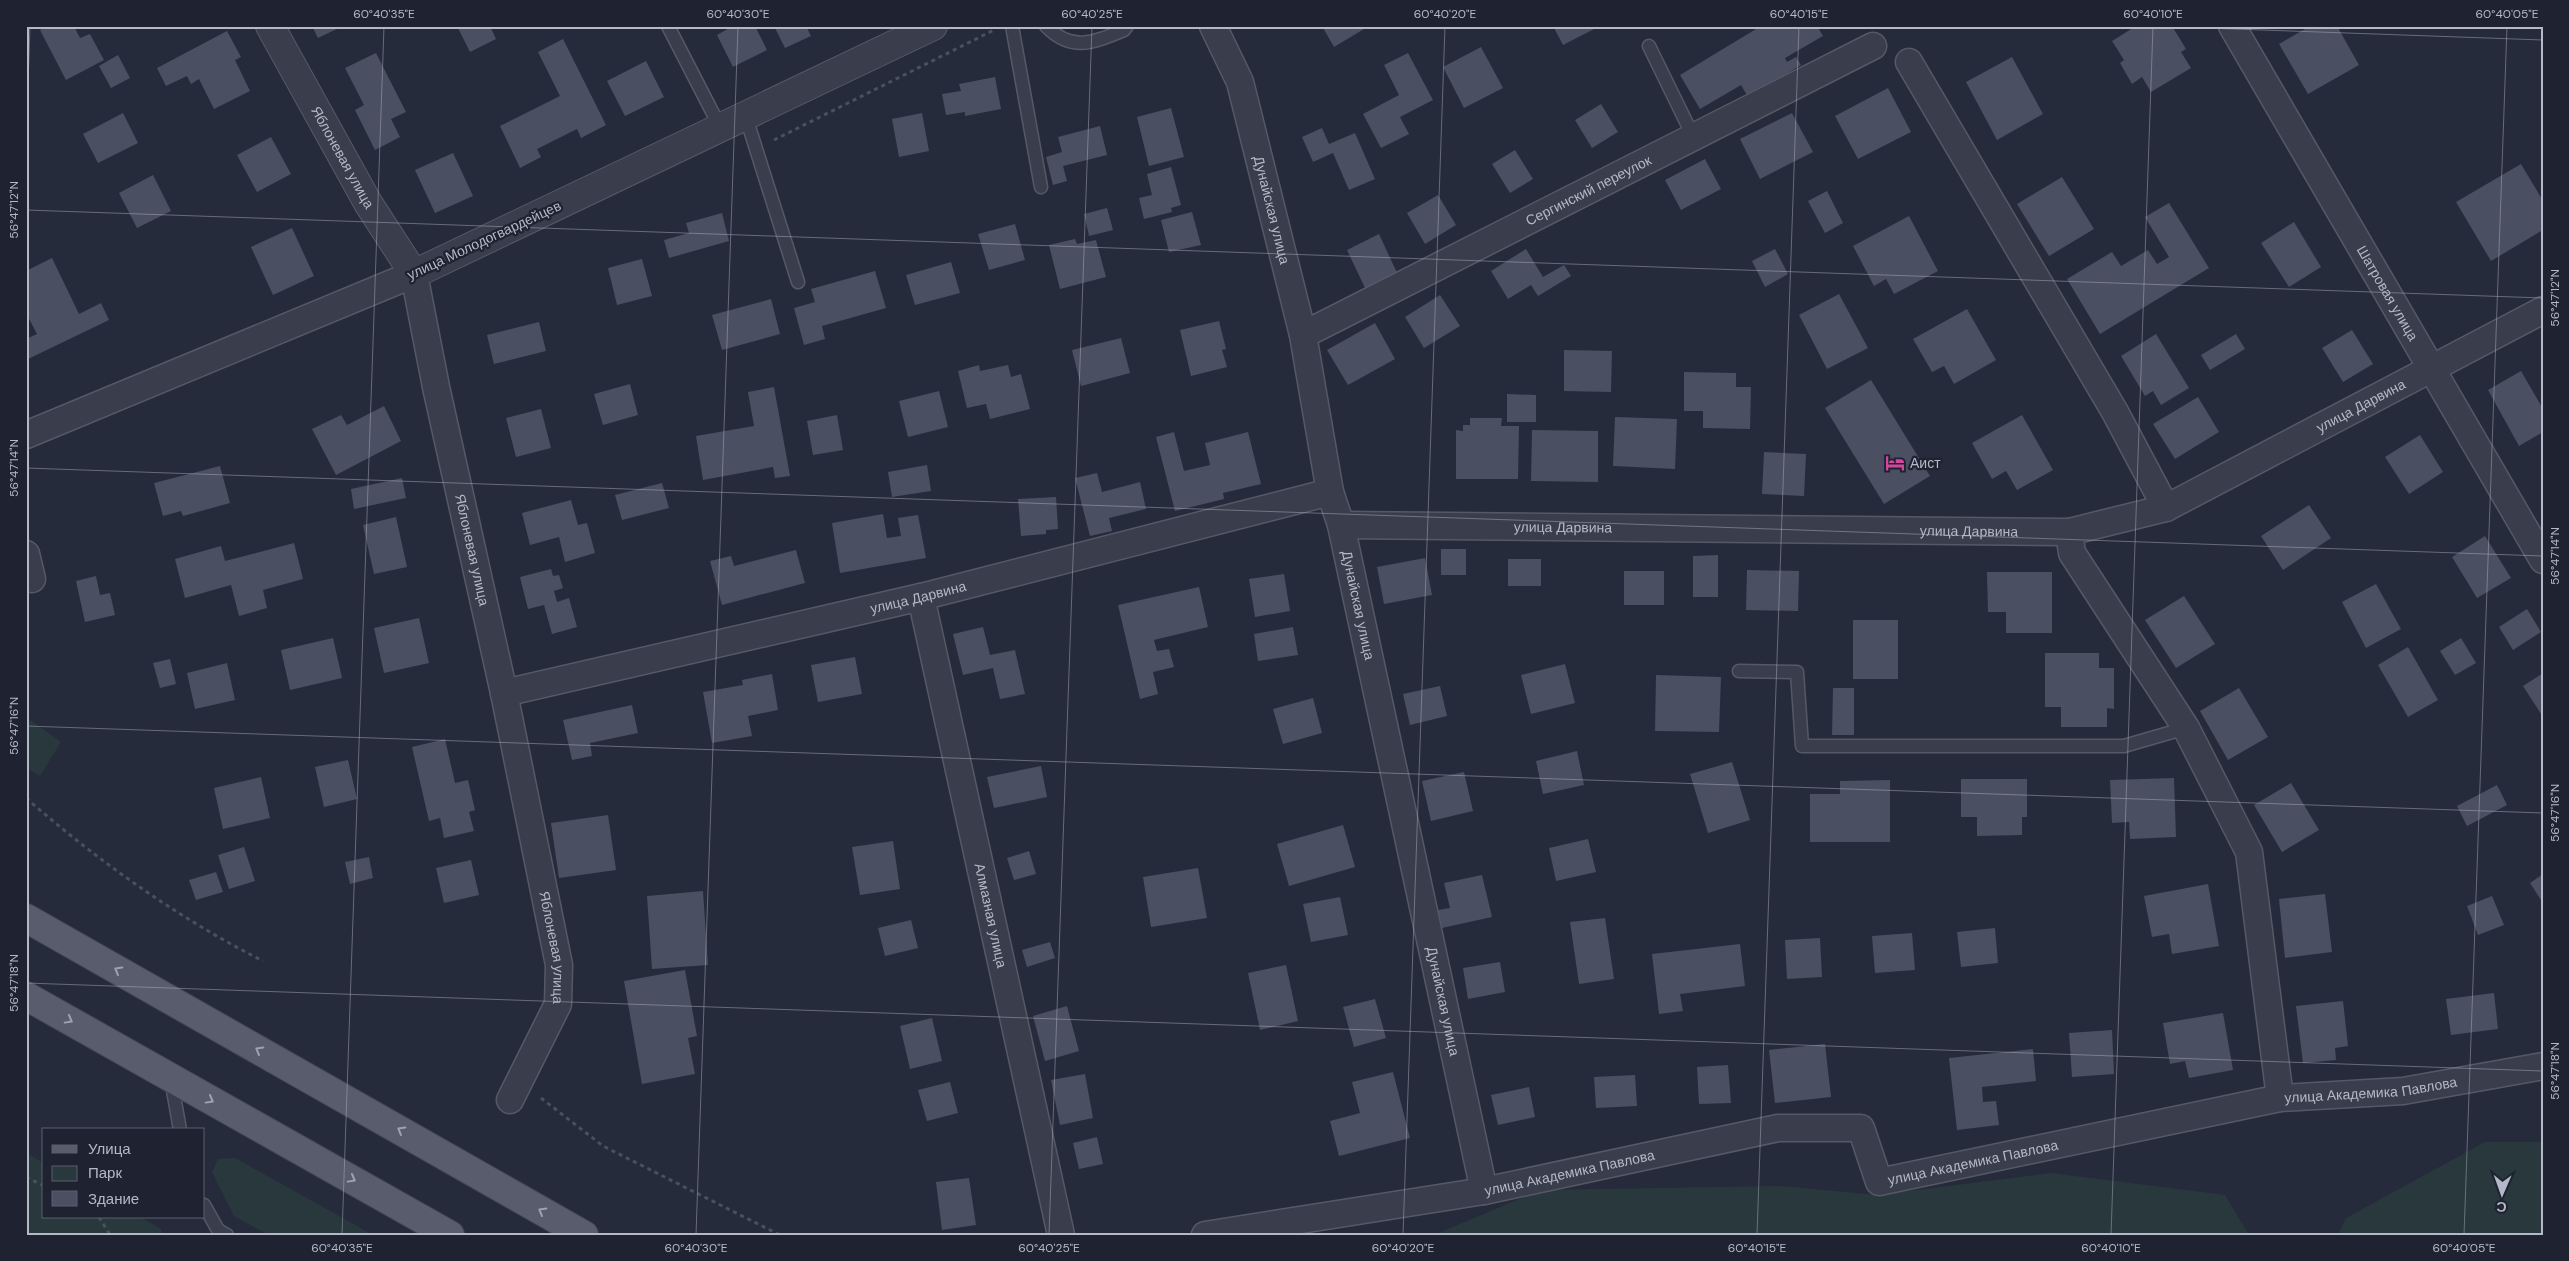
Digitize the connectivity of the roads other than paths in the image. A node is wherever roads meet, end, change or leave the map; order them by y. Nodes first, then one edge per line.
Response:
1 (270, 26) edge
2 (668, 26) edge
3 (933, 26) edge
4 (1012, 26) edge
5 (1046, 26) edge
6 (1127, 26) edge
7 (1214, 26) edge
8 (2232, 26) edge
9 (1649, 46) dead end
10 (1873, 46) dead end
11 (1910, 62) dead end
12 (745, 114) junction
13 (720, 127) junction
14 (1693, 136) junction
15 (1041, 187) dead end
16 (414, 274) junction
17 (798, 282) dead end
18 (2543, 310) edge
19 (1303, 335) junction
20 (2430, 371) junction
21 (26, 435) edge
22 (1330, 492) junction
23 (2166, 508) junction
24 (1341, 525) junction
25 (2069, 532) junction
26 (26, 554) edge
27 (2543, 560) edge
28 (32, 579) dead end
29 (921, 597) junction
30 (1739, 671) dead end
31 (504, 693) junction
32 (2186, 728) junction
33 (26, 918) edge
34 (26, 996) edge
35 (2543, 1066) edge
36 (170, 1077) junction
37 (515, 1091) road end
38 (2280, 1098) junction
39 (180, 1128) edge
40 (1484, 1191) junction
41 (205, 1207) edge
42 (227, 1235) edge
43 (450, 1235) edge
44 (584, 1235) edge
45 (1061, 1235) edge
46 (1205, 1235) edge

1 - 16 street, Яблоневая улица
2 - 13 lane
3 - 12 street, улица Молодогвардейцев
4 - 15 lane
5 - 6 lane
7 - 19 street, Дунайская улица
8 - 20 street, Шатровая улица
9 - 14 lane
10 - 14 street, Сергинский переулок
11 - 23 street
12 - 13 street, улица Молодогвардейцев
12 - 17 lane
13 - 16 street, улица Молодогвардейцев
14 - 19 street, Сергинский переулок
16 - 21 street, улица Молодогвардейцев
16 - 31 street, Яблоневая улица
18 - 20 street, улица Дарвина
19 - 22 street, Дунайская улица
20 - 23 street, улица Дарвина
20 - 27 street, Шатровая улица
22 - 24 street, Дунайская улица
22 - 29 street, улица Дарвина
23 - 25 street, улица Дарвина
24 - 25 street, улица Дарвина
24 - 40 street, Дунайская улица
25 - 32 street
26 - 28 street
29 - 31 street, улица Дарвина
29 - 45 street, Алмазная улица
30 - 32 lane
31 - 37 street, Яблоневая улица
32 - 38 street
44 -> 33 main road
34 -> 36 main road
35 - 38 street, улица Академика Павлова
36 - 39 lane
36 -> 43 main road
38 - 40 street, улица Академика Павлова
40 - 46 street, улица Академика Павлова
41 - 42 lane

